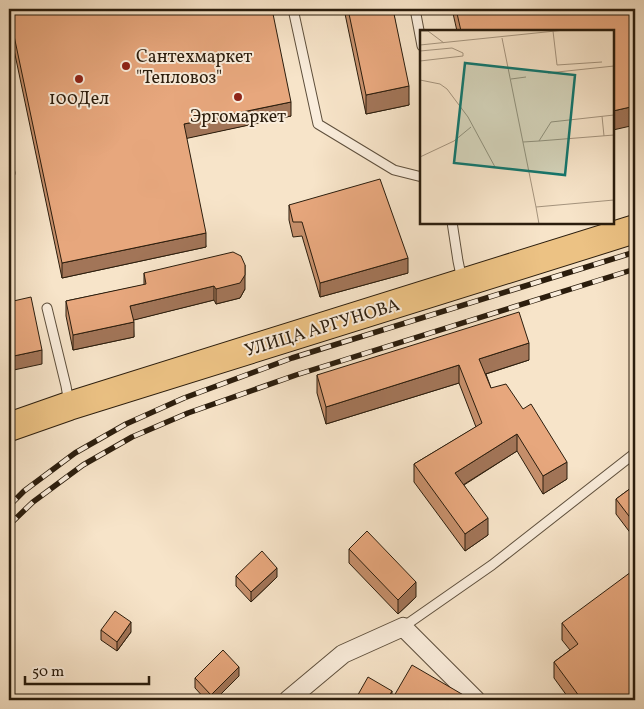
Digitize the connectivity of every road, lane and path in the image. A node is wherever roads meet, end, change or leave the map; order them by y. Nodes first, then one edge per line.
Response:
1 (293, 9) edge
2 (415, 9) edge
3 (420, 35) edge
4 (420, 176) edge
5 (452, 224) edge
6 (635, 229) edge
7 (463, 283) junction
8 (47, 308) dead end
9 (70, 406) junction
10 (9, 427) edge
11 (635, 453) edge
12 (402, 627) junction
13 (288, 700) edge
14 (476, 700) edge

1 - 4 lane
2 - 3 lane
5 - 7 lane
6 - 7 main road, УЛИЦА АРГУНОВА
7 - 9 main road, УЛИЦА АРГУНОВА
8 - 9 lane
9 - 10 main road, УЛИЦА АРГУНОВА
11 - 12 lane
12 - 13 street
12 - 14 street

